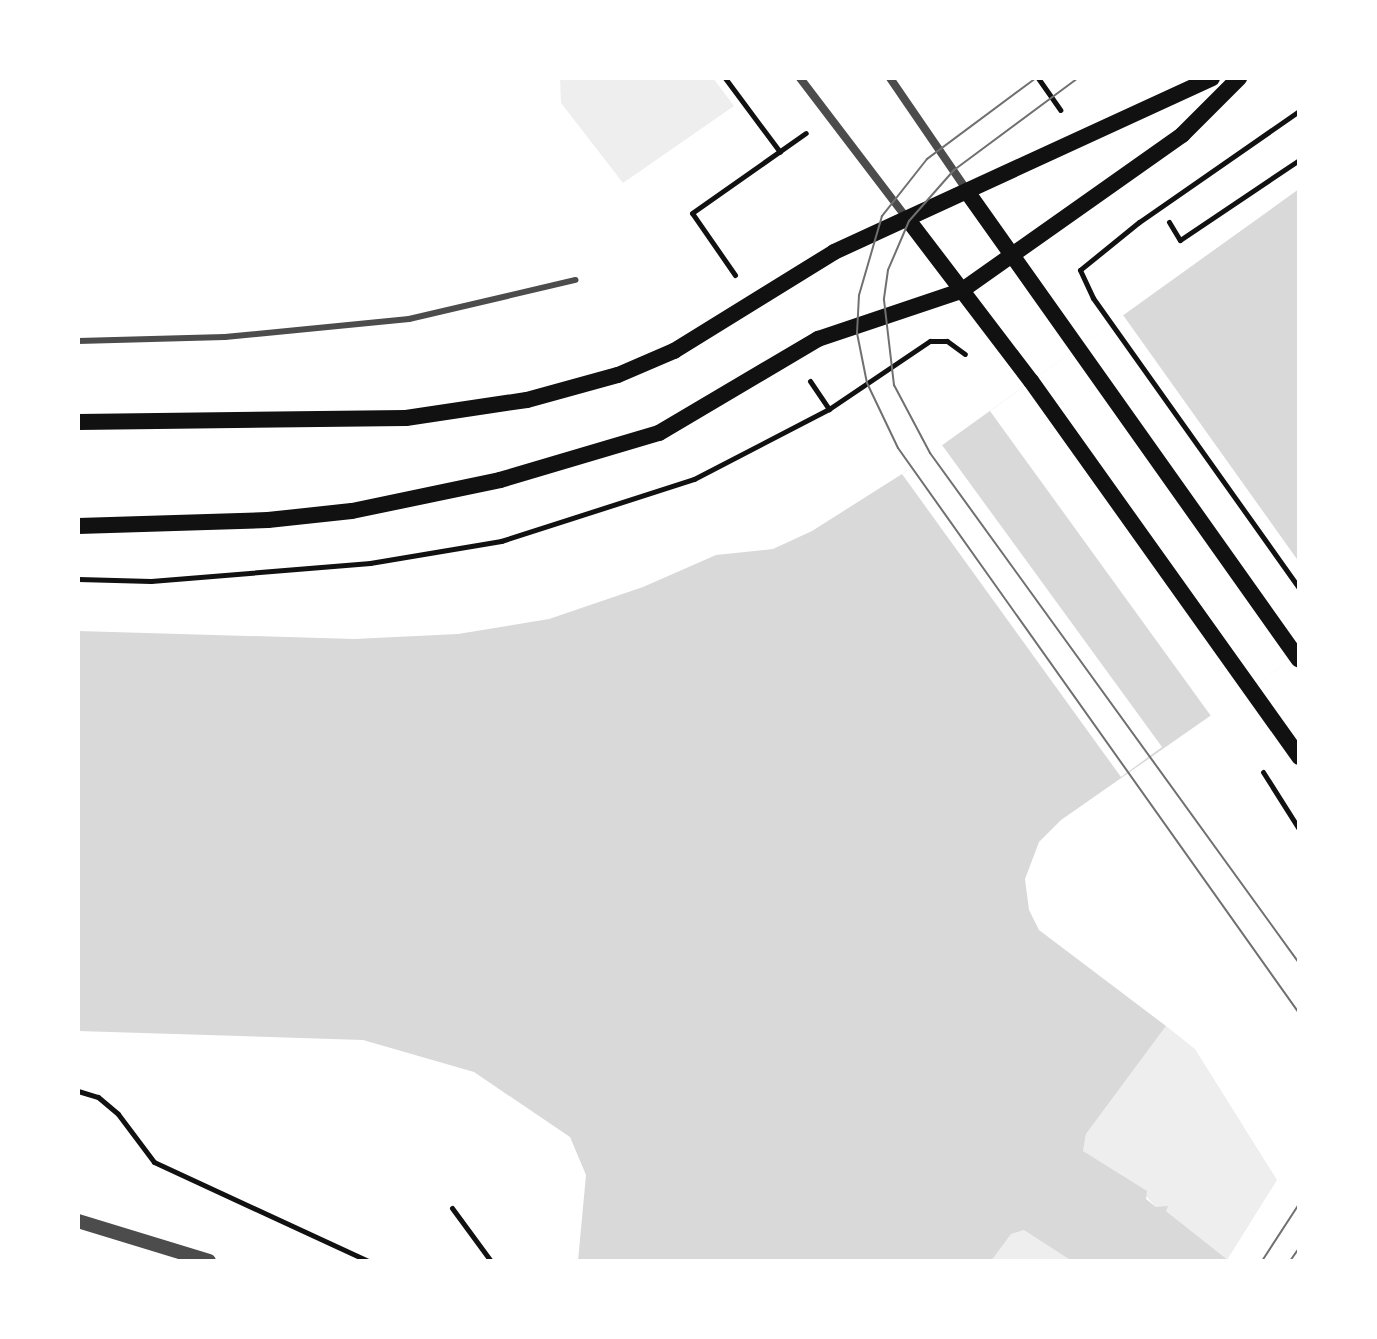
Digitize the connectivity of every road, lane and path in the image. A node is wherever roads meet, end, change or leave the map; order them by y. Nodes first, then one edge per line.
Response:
1 (725, 78) edge
2 (800, 78) edge
3 (890, 78) edge
4 (1038, 78) edge
5 (1212, 78) edge
6 (1239, 78) edge
7 (1059, 108) dead end
8 (1299, 111) edge
9 (808, 132) dead end
10 (780, 152) junction
11 (1299, 160) edge
12 (968, 193) junction
13 (909, 221) junction
14 (1169, 222) dead end
15 (1014, 256) junction
16 (575, 280) dead end
17 (740, 281) dead end
18 (961, 291) junction
19 (78, 341) edge
20 (966, 355) dead end
21 (803, 371) dead end
22 (829, 409) junction
23 (78, 422) edge
24 (78, 526) edge
25 (78, 579) edge
26 (1299, 588) edge
27 (1297, 658) edge
28 (1299, 757) edge
29 (78, 1091) edge
30 (452, 1208) dead end
31 (78, 1221) edge
32 (209, 1261) edge
33 (368, 1261) edge
34 (491, 1261) edge

1 - 10 path
2 - 13 street
3 - 12 street
4 - 7 path
5 - 12 main road
6 - 15 main road
8 - 26 path
9 - 10 path
10 - 17 path
11 - 14 path
12 - 13 main road
12 - 15 main road
13 - 18 main road
13 - 23 main road
15 - 18 main road
15 - 27 main road
16 - 19 lane
18 - 24 main road
18 - 28 main road
20 - 22 path
21 - 22 path
22 - 25 path
29 - 33 path
30 - 34 path
31 - 32 street

